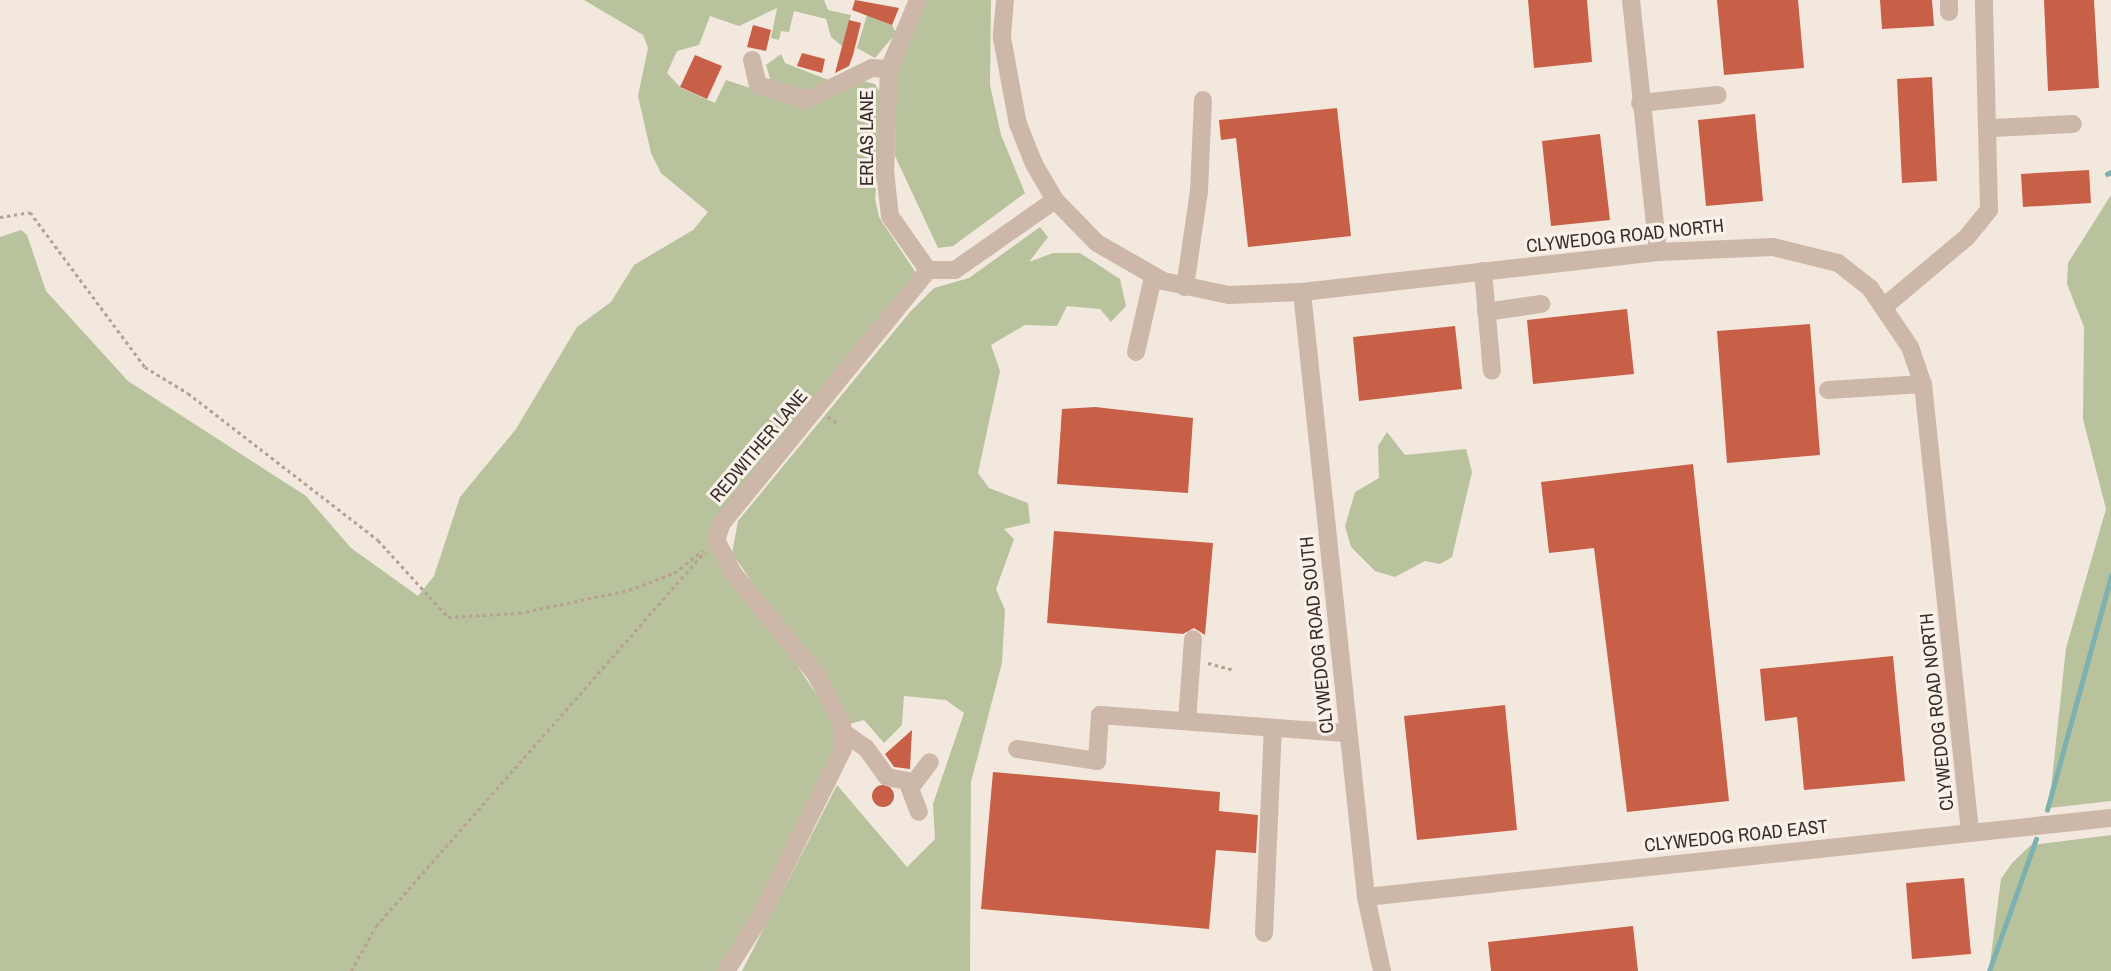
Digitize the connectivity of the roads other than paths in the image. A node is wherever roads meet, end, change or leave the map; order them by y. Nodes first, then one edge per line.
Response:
1 (918, 0) edge
2 (1004, 0) edge
3 (1631, 0) edge
4 (1984, 0) edge
5 (752, 60) dead end
6 (889, 69) junction
7 (1718, 95) dead end
8 (1203, 100) dead end
9 (1640, 103) junction
10 (2073, 124) dead end
11 (1992, 128) junction
12 (1055, 200) junction
13 (1658, 252) junction
14 (928, 270) junction
15 (1483, 271) junction
16 (1153, 277) junction
17 (1185, 287) junction
18 (1302, 292) junction
19 (1541, 304) dead end
20 (1886, 304) junction
21 (1486, 312) junction
22 (1136, 352) dead end
23 (1492, 371) dead end
24 (1923, 384) junction
25 (1828, 390) dead end
26 (1192, 647) road end
27 (1187, 722) junction
28 (1273, 727) junction
29 (843, 732) junction
30 (1348, 733) junction
31 (1017, 749) dead end
32 (930, 762) dead end
33 (911, 787) junction
34 (919, 812) dead end
35 (2111, 818) edge
36 (1970, 830) junction
37 (1366, 897) junction
38 (1264, 933) dead end
39 (726, 971) edge
40 (1382, 971) edge

1 - 6 street, ERLAS LANE
2 - 12 street, CLYWEDOG ROAD NORTH
3 - 9 street
4 - 11 street
5 - 6 street
6 - 14 street, ERLAS LANE
7 - 9 street
8 - 17 street
9 - 13 street
10 - 11 street
11 - 20 street
12 - 14 street
12 - 16 street, CLYWEDOG ROAD NORTH
13 - 15 street, CLYWEDOG ROAD NORTH
13 - 20 street, CLYWEDOG ROAD NORTH
14 - 29 street, REDWITHER LANE
15 - 18 street, CLYWEDOG ROAD NORTH
15 - 21 street
16 - 17 street, CLYWEDOG ROAD NORTH
16 - 22 street
17 - 18 street, CLYWEDOG ROAD NORTH
18 - 30 street, CLYWEDOG ROAD SOUTH
19 - 21 street
20 - 24 street, CLYWEDOG ROAD NORTH
21 - 23 street
24 - 25 street
24 - 36 street, CLYWEDOG ROAD NORTH
26 - 27 street
27 - 28 street
27 - 31 street
28 - 30 street
28 - 38 street
29 - 33 street
29 - 39 street
30 - 37 street, CLYWEDOG ROAD SOUTH
32 - 33 street
33 - 34 street
35 - 36 street, CLYWEDOG ROAD EAST
36 - 37 street, CLYWEDOG ROAD EAST
37 - 40 street, CLYWEDOG ROAD SOUTH

